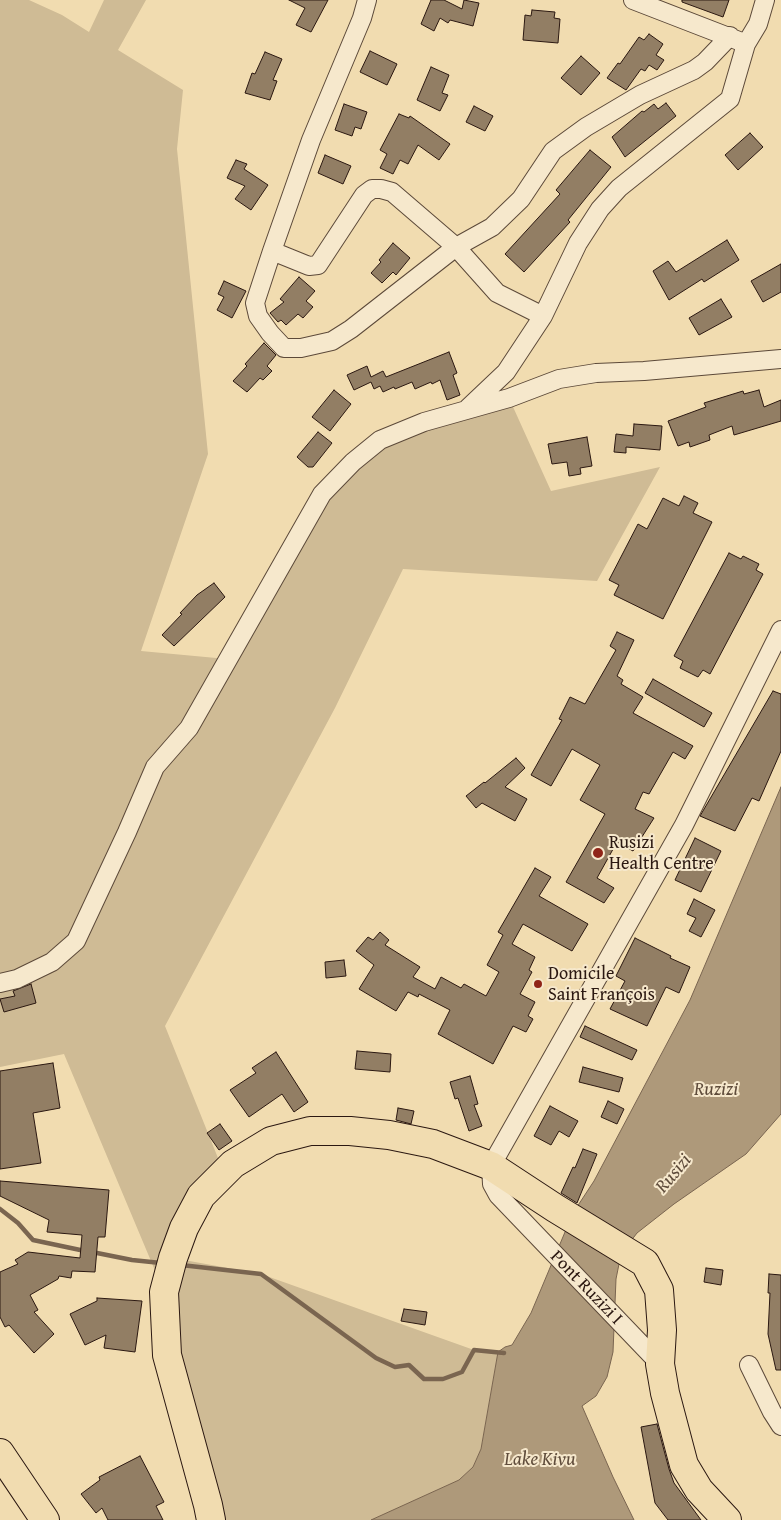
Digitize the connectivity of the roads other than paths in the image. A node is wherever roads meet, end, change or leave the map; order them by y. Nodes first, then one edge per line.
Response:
1 (367, 0) edge
2 (633, 0) edge
3 (766, 0) edge
4 (738, 40) junction
5 (456, 247) junction
6 (272, 251) junction
7 (543, 316) junction
8 (781, 359) edge
9 (464, 412) junction
10 (781, 630) edge
11 (0, 983) edge
12 (491, 1166) junction
13 (660, 1364) junction
14 (749, 1365) dead end
15 (781, 1426) edge
16 (0, 1453) edge
17 (45, 1520) edge
18 (211, 1520) edge
19 (727, 1520) edge

1 - 6 street
2 - 4 street
3 - 4 street
4 - 5 street
4 - 7 street
5 - 6 street
5 - 6 street
5 - 7 street
7 - 9 street
8 - 9 street
9 - 11 street
10 - 12 street
12 - 13 street, Pont Ruzizi I
12 - 13 main road
12 - 18 main road
13 - 19 main road
14 - 15 street
16 - 17 main road

